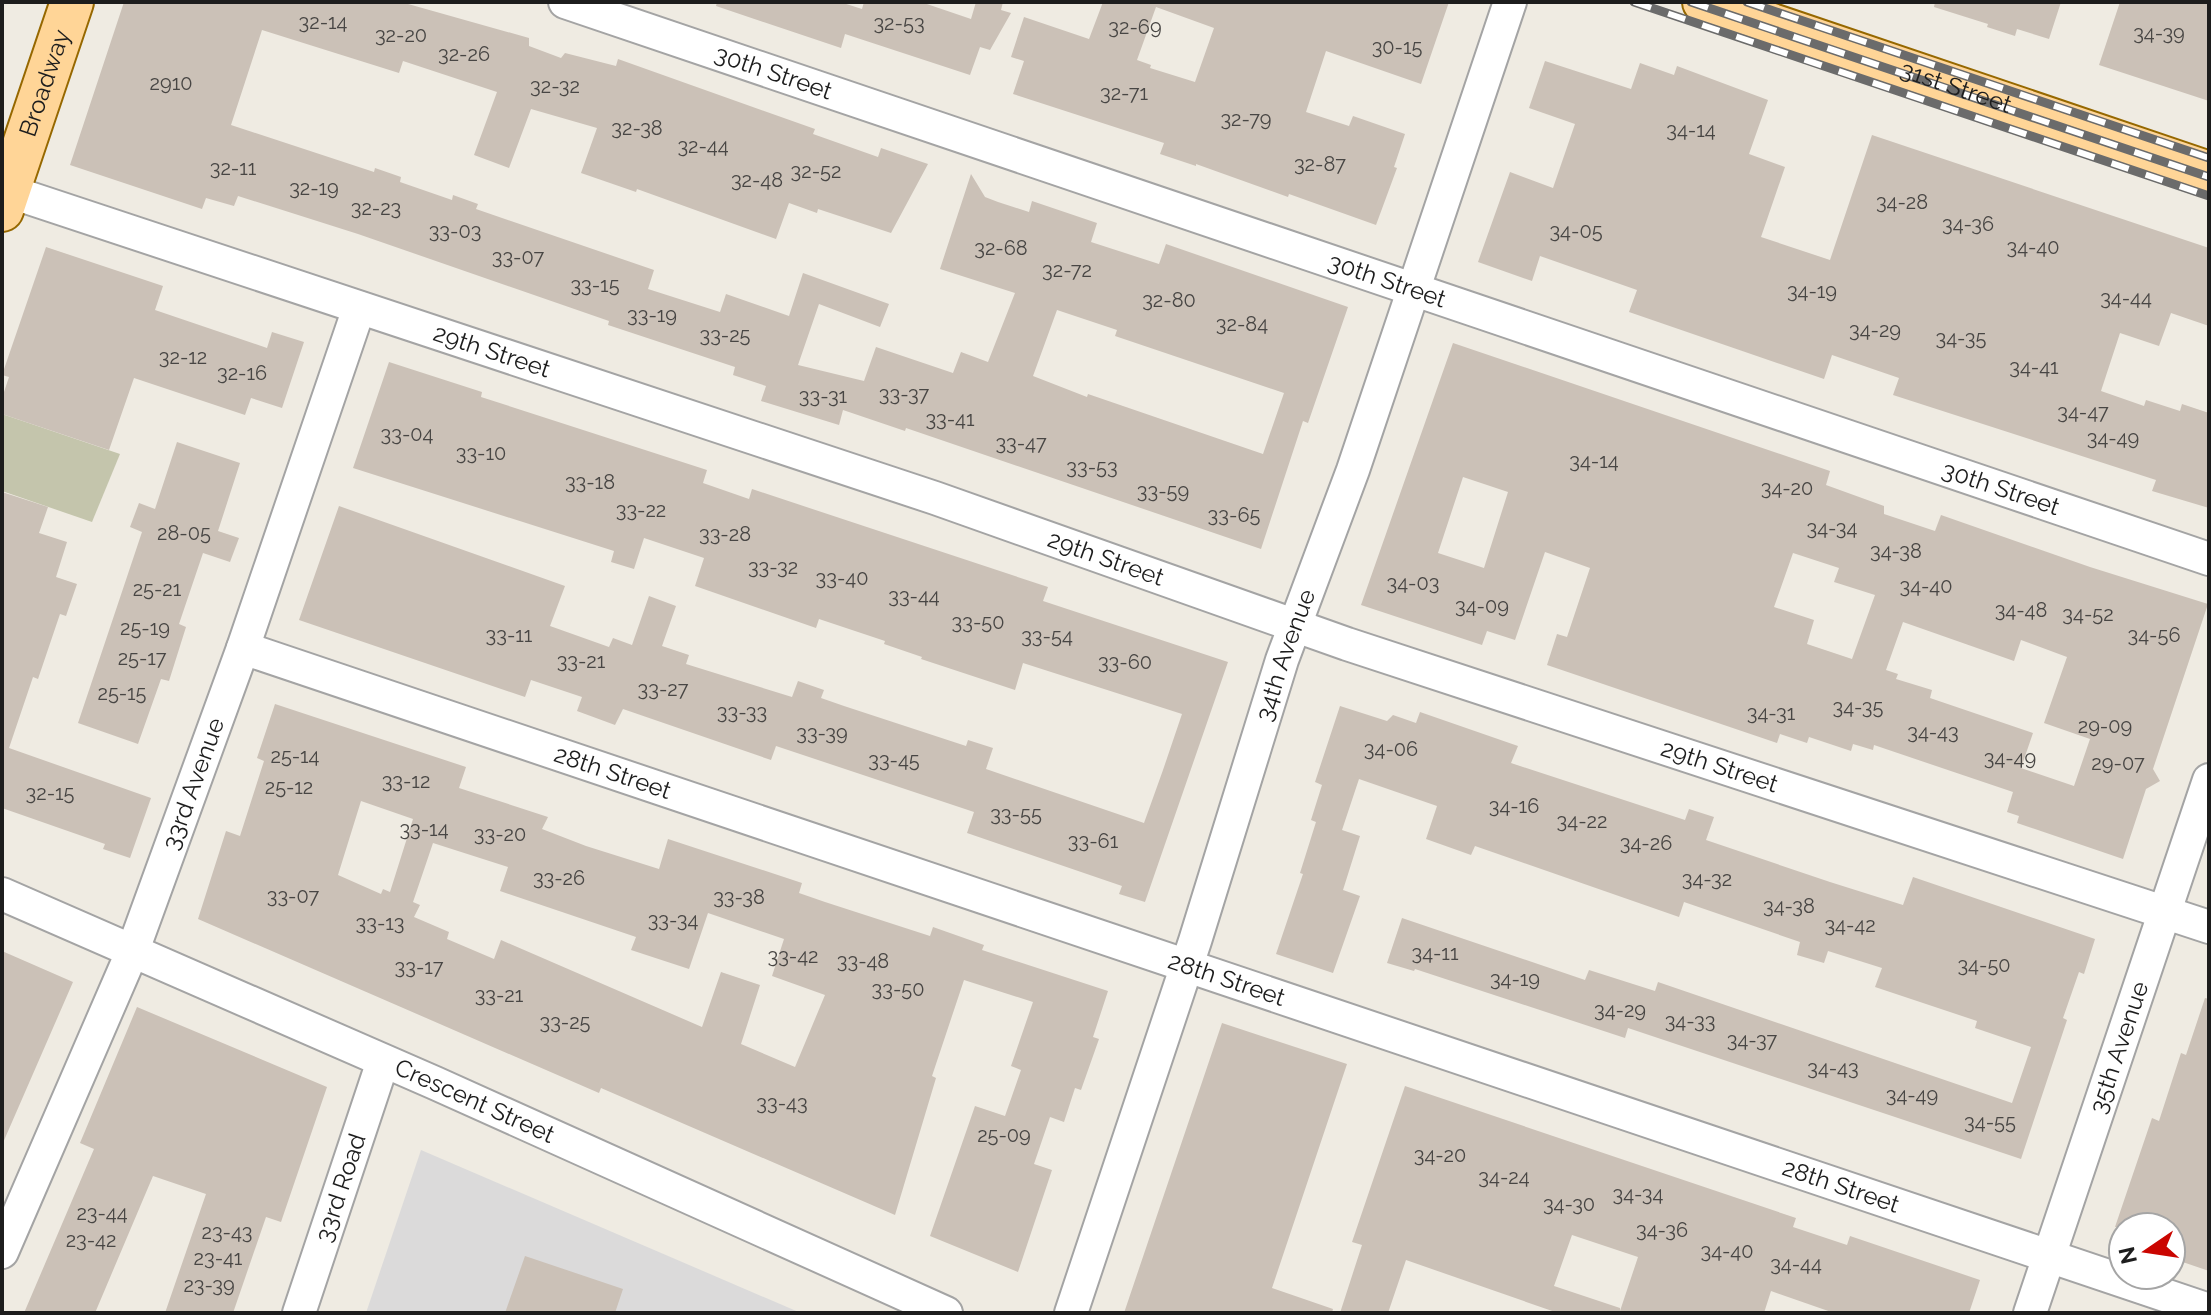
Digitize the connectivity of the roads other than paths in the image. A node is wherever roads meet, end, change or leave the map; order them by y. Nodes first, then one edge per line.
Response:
1 (72, 2) edge
2 (565, 2) edge
3 (1510, 2) edge
4 (1704, 2) edge
5 (2209, 173) edge
6 (4, 197) edge
7 (1414, 290) junction
8 (359, 308) junction
9 (2209, 559) edge
10 (1295, 626) junction
11 (243, 648) junction
12 (2209, 780) edge
13 (2, 894) edge
14 (2164, 912) junction
15 (2209, 927) edge
16 (133, 950) junction
17 (1187, 967) junction
18 (383, 1061) junction
19 (2, 1252) edge
20 (2049, 1256) junction
21 (2209, 1310) edge
22 (299, 1313) edge
23 (946, 1313) edge
24 (1071, 1313) edge
25 (2030, 1313) edge

1 - 6 main road, Broadway
2 - 7 street, 30th Street
3 - 7 street, 34th Avenue
4 - 5 main road, 31st Street
6 - 8 street, 29th Street
7 - 9 street, 30th Street
7 - 10 street, 34th Avenue
8 - 10 street, 29th Street
8 - 11 street, 33rd Avenue
10 - 14 street, 29th Street
10 - 17 street, 34th Avenue
11 - 16 street, 33rd Avenue
11 - 17 street, 28th Street
12 - 14 street, 35th Avenue
13 - 16 street, Crescent Street
14 - 15 street, 29th Street
14 - 20 street, 35th Avenue
16 - 18 street, Crescent Street
16 - 19 street, 33rd Avenue
17 - 20 street, 28th Street
17 - 24 street, 34th Avenue
18 - 22 street, 33rd Road
18 - 23 street, Crescent Street
20 - 21 street, 28th Street
20 - 25 street, 35th Avenue

